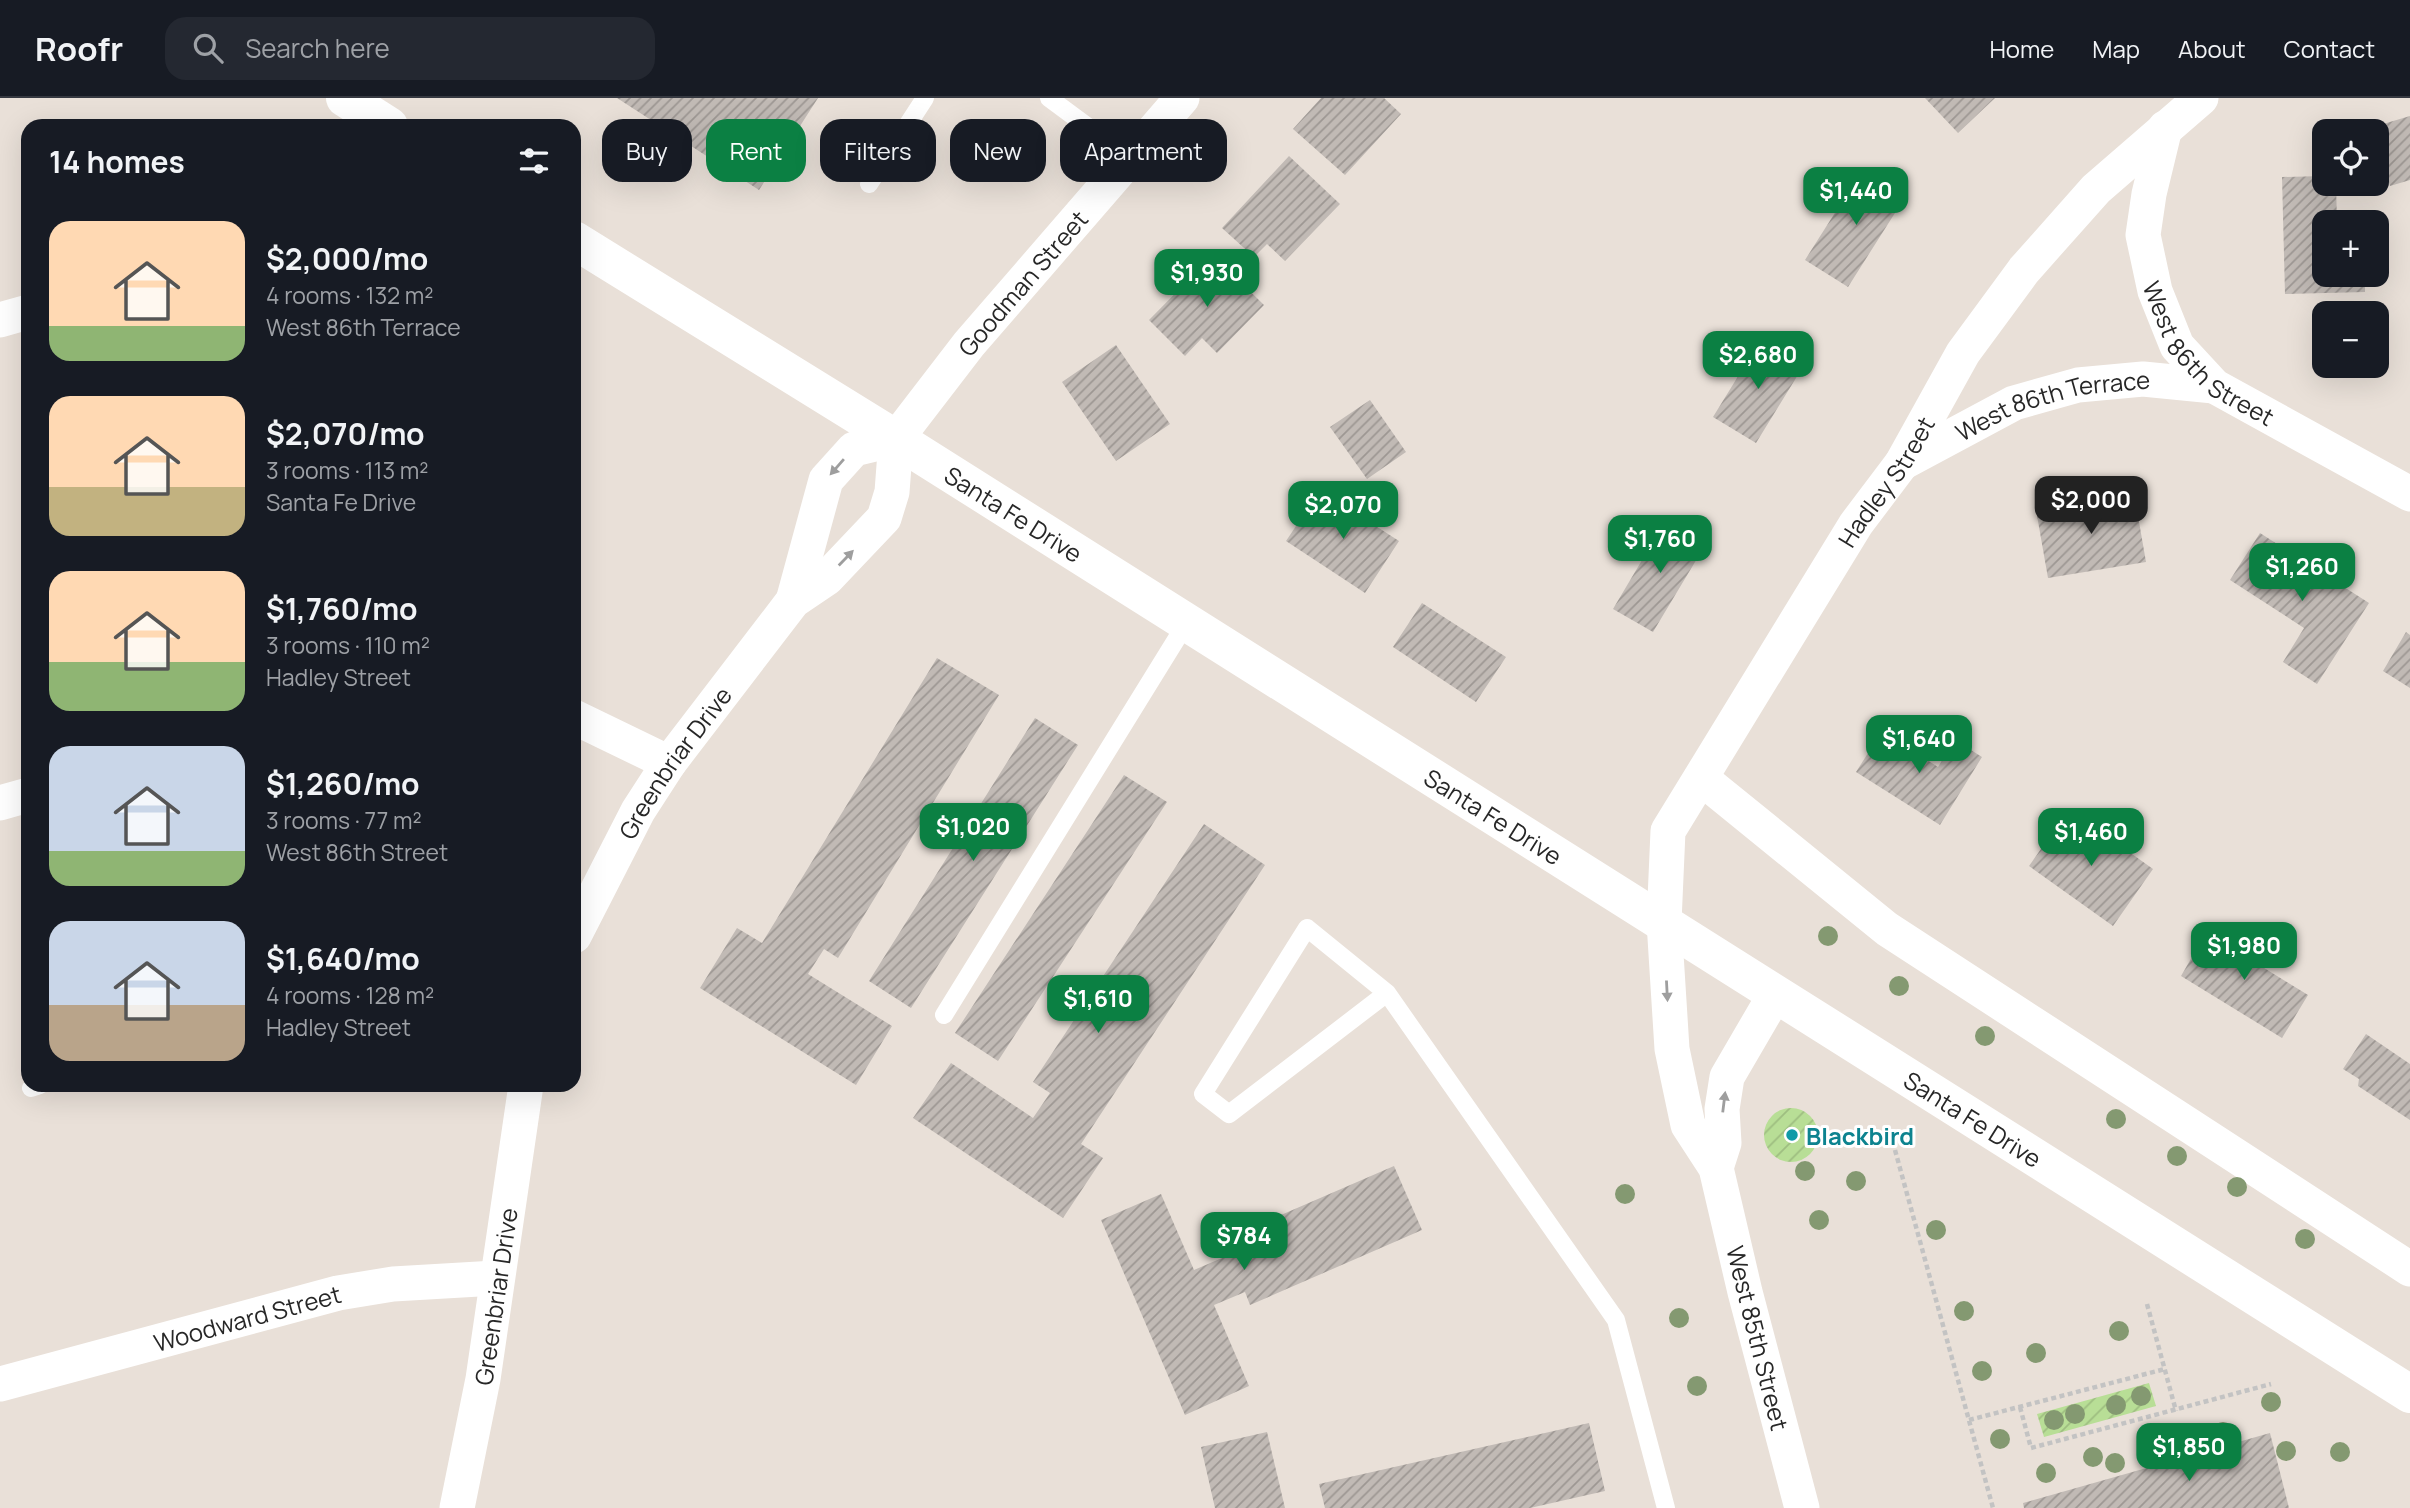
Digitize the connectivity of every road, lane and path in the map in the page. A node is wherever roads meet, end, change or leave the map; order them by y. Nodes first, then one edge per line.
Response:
1 (345, 98) edge
2 (925, 98) edge
3 (1049, 98) edge
4 (1182, 98) edge
5 (2201, 98) edge
6 (379, 119) edge
7 (1077, 119) edge
8 (1164, 119) edge
9 (2165, 128) junction
10 (1109, 182) edge
11 (869, 184) dead end
12 (581, 244) edge
13 (21, 314) edge
14 (0, 320) edge
15 (2214, 386) junction
16 (896, 439) junction
17 (1902, 463) junction
18 (2410, 494) edge
19 (793, 601) junction
20 (1187, 622) junction
21 (581, 720) edge
22 (668, 763) junction
23 (1701, 778) junction
24 (21, 797) edge
25 (0, 803) edge
26 (581, 922) edge
27 (1664, 922) junction
28 (1387, 993) junction
29 (1776, 993) junction
30 (944, 1015) dead end
31 (525, 1092) edge
32 (1895, 1150) dead end
33 (1716, 1168) junction
34 (2410, 1269) edge
35 (496, 1278) junction
36 (2147, 1304) dead end
37 (2165, 1369) junction
38 (0, 1384) edge
39 (2271, 1384) dead end
40 (2410, 1394) edge
41 (2020, 1407) junction
42 (2176, 1410) junction
43 (1969, 1420) junction
44 (457, 1508) edge
45 (1666, 1508) edge
46 (1802, 1508) edge
47 (1993, 1508) edge

1 - 6 main road
2 - 11 lane
3 - 7 lane
4 - 8 street, Goodman Street
5 - 9 street, Hadley Street
9 - 15 street, West 86th Street
9 - 17 street, Hadley Street
10 - 16 street, Goodman Street
12 - 16 main road, Santa Fe Drive
13 - 14 street
15 - 17 street, West 86th Terrace
15 - 18 street, West 86th Street
19 -> 16 street, Greenbriar Drive
16 -> 19 street, Greenbriar Drive
16 - 20 main road, Santa Fe Drive
17 - 23 street, Hadley Street
19 - 22 street, Greenbriar Drive
20 - 27 main road, Santa Fe Drive
20 - 30 lane
21 - 22 street
22 - 26 street, Greenbriar Drive
23 - 27 street, Hadley Street
23 - 34 street
24 - 25 street
27 - 29 main road, Santa Fe Drive
27 -> 33 street, West 85th Street
28 - 28 lane
28 - 45 lane
33 -> 29 street, West 85th Street
29 - 40 main road, Santa Fe Drive
31 - 35 street, Greenbriar Drive
32 - 43 path
33 - 46 street, West 85th Street
35 - 38 street, Woodward Street
35 - 44 street, Greenbriar Drive
36 - 37 path
37 - 41 path
37 - 42 path
39 - 42 path
41 - 42 path
41 - 43 path
43 - 47 path

